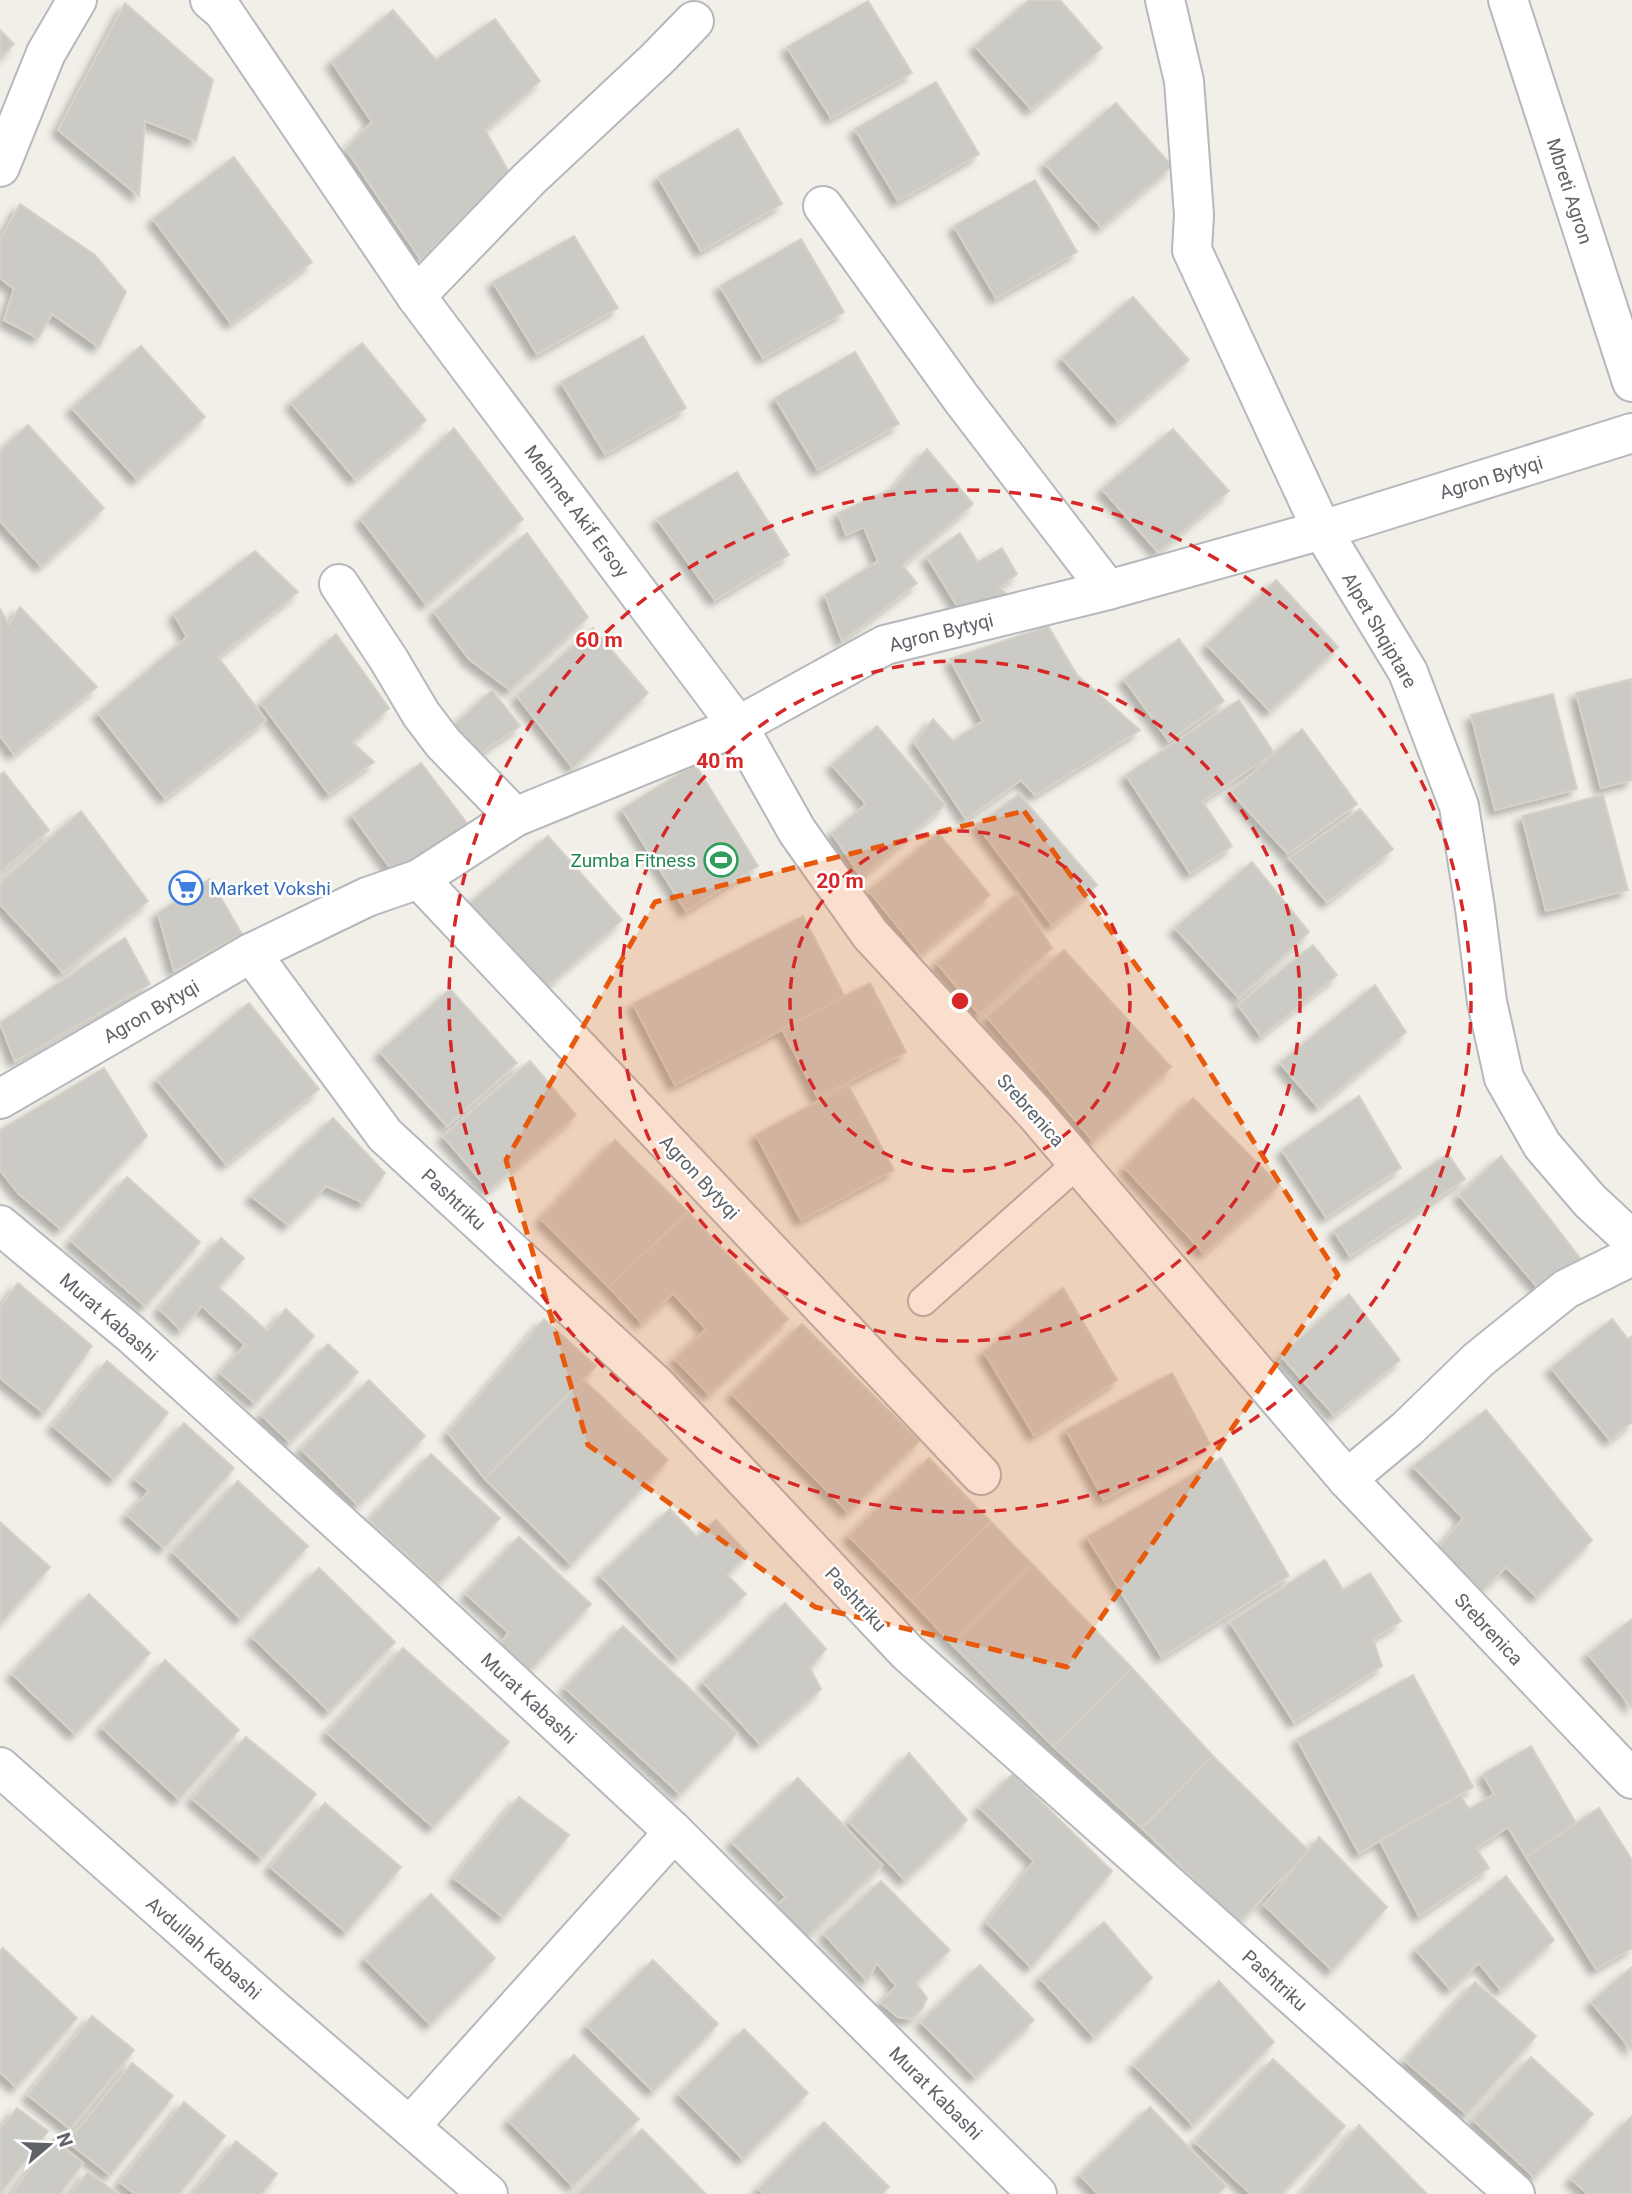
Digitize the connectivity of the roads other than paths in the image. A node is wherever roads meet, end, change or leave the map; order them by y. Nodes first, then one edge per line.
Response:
1 (77, 0) edge
2 (210, 0) edge
3 (1165, 0) edge
4 (1508, 0) edge
5 (694, 21) dead end
6 (0, 167) edge
7 (823, 206) dead end
8 (415, 296) junction
9 (1632, 382) edge
10 (1632, 433) edge
11 (1322, 530) junction
12 (339, 584) dead end
13 (1108, 590) junction
14 (738, 726) junction
15 (515, 817) junction
16 (419, 879) junction
17 (251, 953) junction
18 (0, 1099) edge
19 (1078, 1163) junction
20 (0, 1225) edge
21 (1632, 1240) edge
22 (1632, 1256) edge
23 (923, 1301) dead end
24 (981, 1475) dead end
25 (1347, 1479) junction
26 (0, 1767) edge
27 (1632, 1779) edge
28 (674, 1832) junction
29 (410, 2126) junction
30 (488, 2194) edge
31 (1038, 2194) edge
32 (1515, 2194) edge

1 - 6 street
2 - 8 street, Mehmet Akif Ersoy
3 - 11 street, Alpet Shqiptare
4 - 9 street, Mbreti Agron
5 - 8 street
7 - 13 street
8 - 14 street, Mehmet Akif Ersoy
10 - 11 street, Agron Bytyqi
11 - 13 street, Agron Bytyqi
11 - 21 street, Alpet Shqiptare
12 - 15 street
13 - 14 street, Agron Bytyqi
14 - 15 street, Agron Bytyqi
14 - 19 street, Srebrenica
15 - 16 street, Agron Bytyqi
16 - 17 street, Agron Bytyqi
16 - 24 street, Agron Bytyqi
17 - 18 street, Agron Bytyqi
17 - 32 street, Pashtriku
19 - 23 lane
19 - 25 street, Srebrenica
20 - 28 street, Murat Kabashi
22 - 25 street
25 - 27 street, Srebrenica
26 - 29 street, Avdullah Kabashi
28 - 29 street
28 - 31 street, Murat Kabashi
29 - 30 street, Avdullah Kabashi

